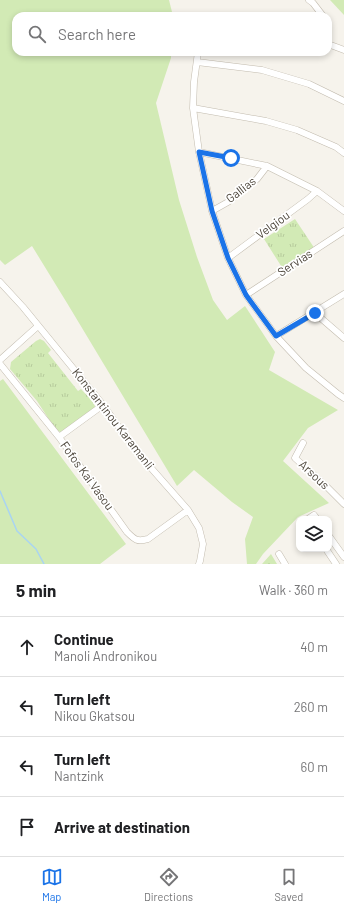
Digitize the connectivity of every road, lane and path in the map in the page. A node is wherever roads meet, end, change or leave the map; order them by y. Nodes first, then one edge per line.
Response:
1 (309, 0) edge
2 (319, 12) edge
3 (332, 46) edge
4 (344, 50) edge
5 (197, 56) edge
6 (196, 62) junction
7 (344, 101) edge
8 (193, 108) junction
9 (199, 152) junction
10 (344, 153) edge
11 (268, 166) junction
12 (317, 191) junction
13 (212, 211) junction
14 (344, 211) edge
15 (344, 231) edge
16 (228, 258) junction
17 (0, 282) edge
18 (344, 294) edge
19 (246, 295) junction
20 (315, 313) junction
21 (38, 326) junction
22 (276, 336) junction
23 (344, 338) edge
24 (0, 360) edge
25 (0, 364) edge
26 (344, 398) edge
27 (103, 405) junction
28 (59, 437) junction
29 (303, 443) dead end
30 (344, 504) edge
31 (188, 510) junction
32 (332, 540) edge
33 (328, 552) edge
34 (278, 554) dead end
35 (344, 555) edge
36 (336, 562) edge
37 (199, 564) edge
38 (285, 564) edge

1 - 2 street
3 - 4 street
5 - 6 street
6 - 7 street
6 - 8 street
8 - 9 street
8 - 10 street
9 - 11 street
9 - 13 street
11 - 12 street
11 - 13 street, Gallias
12 - 14 street
12 - 16 street, Velgiou
13 - 16 street
15 - 19 street, Servias
16 - 19 street
17 - 21 street, Konstantinou Karamanli
18 - 20 street
19 - 22 street
20 - 22 street
20 - 23 street
21 - 24 street
21 - 27 street, Konstantinou Karamanli
22 - 26 street
25 - 28 street, Fofos Kai Vasou
27 - 28 street
27 - 31 street, Konstantinou Karamanli
28 - 31 street, Fofos Kai Vasou
29 - 30 street, Arsous
31 - 37 street, Konstantinou Karamanli
32 - 35 street
33 - 36 street
34 - 38 street
35 - 36 street

